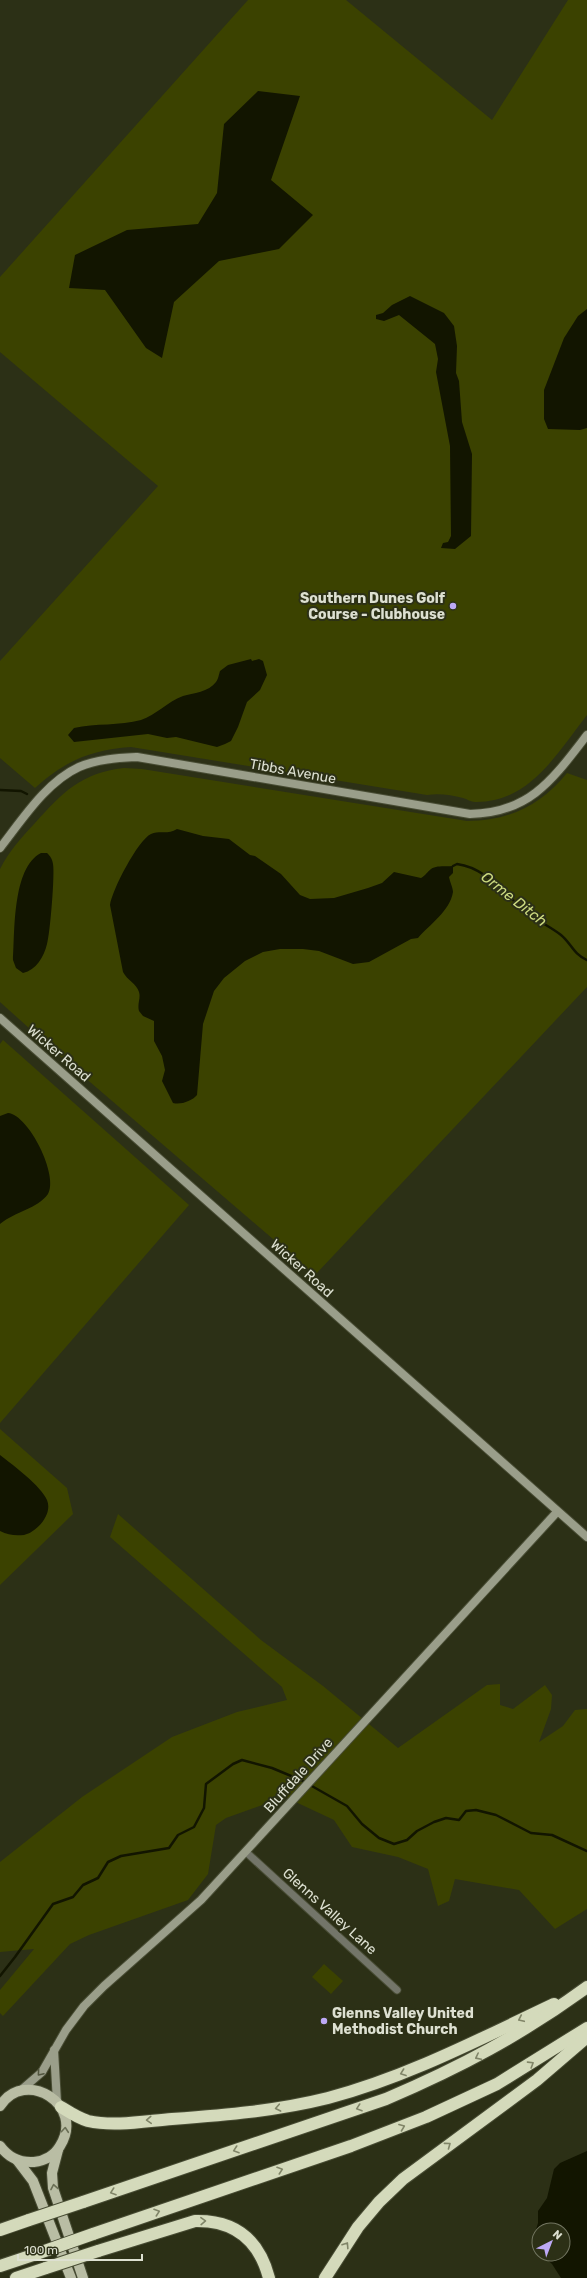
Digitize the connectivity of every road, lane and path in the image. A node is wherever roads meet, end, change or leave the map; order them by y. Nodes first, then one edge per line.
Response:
1 (587, 735) edge
2 (0, 848) edge
3 (0, 1018) edge
4 (557, 1512) junction
5 (586, 1535) edge
6 (246, 1852) junction
7 (584, 1989) edge
8 (397, 1990) dead end
9 (587, 2028) edge
10 (587, 2037) edge
11 (54, 2049) junction
12 (20, 2091) junction
13 (4, 2099) edge
14 (59, 2104) junction
15 (0, 2106) edge
16 (0, 2146) edge
17 (58, 2150) junction
18 (17, 2160) junction
19 (0, 2230) edge
20 (0, 2266) edge
21 (16, 2278) edge
22 (71, 2278) edge
23 (82, 2278) edge
24 (269, 2278) edge
25 (325, 2278) edge

1 - 2 street, Tibbs Avenue
3 - 4 street, Wicker Road
4 - 5 street, Wicker Road
4 - 6 street, Bluffdale Drive
6 - 8 street, Glenns Valley Lane
6 - 11 street, Bluffdale Drive
7 -> 14 highway
7 -> 19 highway, bridge
20 -> 9 highway, bridge
25 -> 10 highway
11 -> 12 street, Bluffdale Drive
11 - 14 street
12 - 13 main road
12 - 14 main road
13 - 15 main road
17 -> 14 main road
16 - 18 main road
17 - 18 main road
23 -> 17 main road
18 - 22 main road
21 -> 24 highway, bridge

